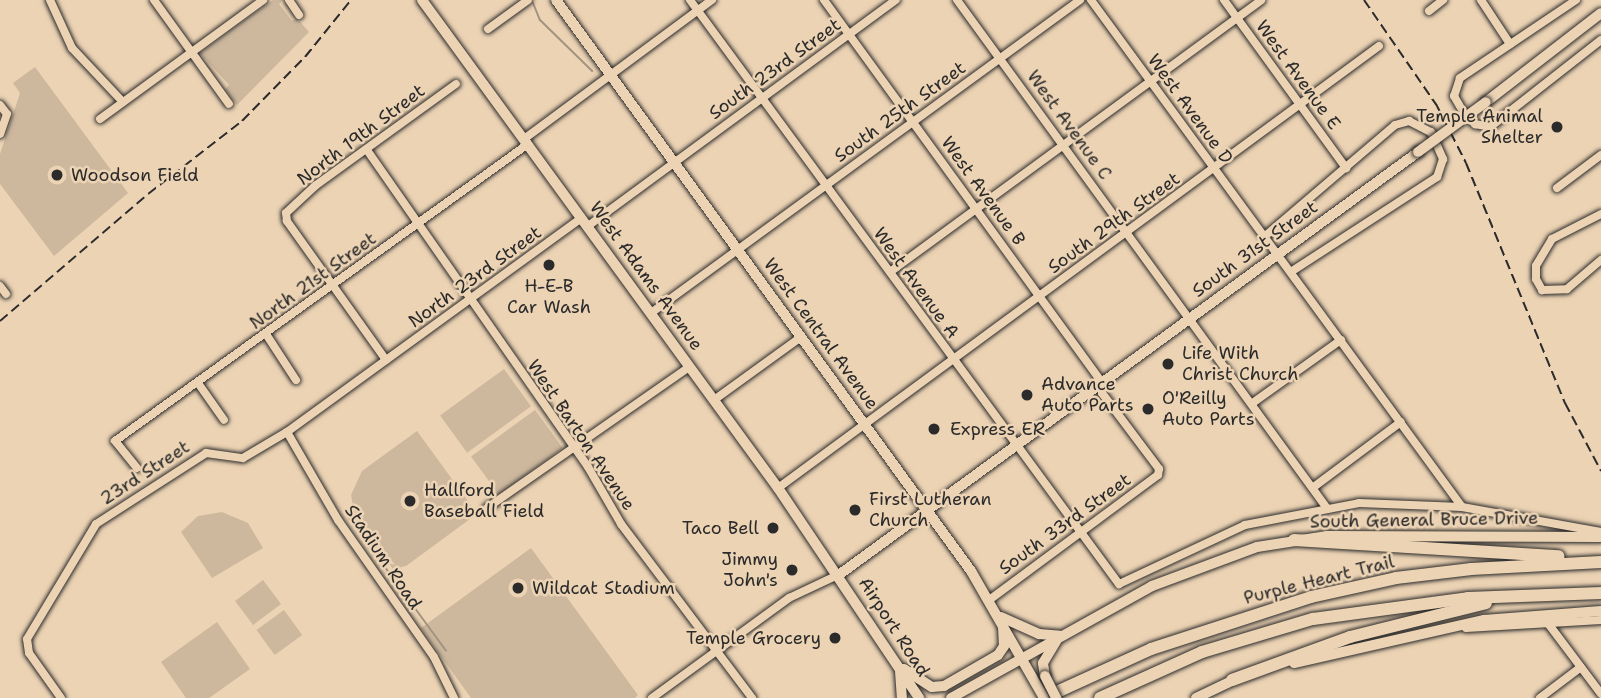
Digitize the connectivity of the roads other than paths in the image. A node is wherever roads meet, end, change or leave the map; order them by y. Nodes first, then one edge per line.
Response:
1 (50, 0) edge
2 (154, 0) edge
3 (263, 0) edge
4 (289, 0) edge
5 (422, 0) edge
6 (528, 0) edge
7 (690, 0) edge
8 (712, 0) edge
9 (824, 0) edge
10 (896, 0) edge
11 (957, 0) edge
12 (1080, 0) edge
13 (1091, 0) edge
14 (1224, 0) edge
15 (1261, 0) edge
16 (1443, 0) edge
17 (1481, 0) edge
18 (1576, 0) edge
19 (558, 3) edge
20 (698, 10) junction
21 (1429, 11) dead end
22 (1601, 13) edge
23 (299, 15) dead end
24 (1237, 17) junction
25 (488, 29) dead end
26 (849, 34) junction
27 (1601, 40) edge
28 (1510, 44) junction
29 (1380, 46) dead end
30 (192, 52) junction
31 (1001, 58) junction
32 (611, 74) junction
33 (1150, 81) junction
34 (456, 84) dead end
35 (761, 99) junction
36 (122, 101) junction
37 (229, 104) dead end
38 (0, 105) edge
39 (1299, 106) junction
40 (100, 119) dead end
41 (913, 122) junction
42 (0, 134) edge
43 (526, 142) junction
44 (1063, 145) junction
45 (367, 150) junction
46 (1601, 155) edge
47 (673, 163) junction
48 (1346, 168) junction
49 (1213, 169) junction
50 (825, 187) junction
51 (1557, 188) dead end
52 (976, 209) junction
53 (1601, 214) edge
54 (585, 222) junction
55 (420, 223) junction
56 (1127, 233) junction
57 (1264, 237) junction
58 (738, 250) junction
59 (1279, 254) junction
60 (1601, 260) edge
61 (1292, 271) junction
62 (890, 272) junction
63 (0, 286) edge
64 (334, 286) junction
65 (6, 294) dead end
66 (1040, 297) junction
67 (471, 299) junction
68 (651, 313) junction
69 (1191, 318) junction
70 (266, 334) junction
71 (801, 337) junction
72 (1341, 340) junction
73 (386, 360) junction
74 (952, 360) junction
75 (689, 367) junction
76 (296, 380) dead end
77 (198, 383) junction
78 (1102, 383) junction
79 (714, 400) junction
80 (1254, 402) junction
81 (224, 420) dead end
82 (1402, 422) junction
83 (866, 424) junction
84 (287, 432) junction
85 (1016, 446) junction
86 (575, 449) junction
87 (137, 468) dead end
88 (1159, 472) joint
89 (1315, 486) junction
90 (778, 488) junction
91 (1326, 507) junction
92 (1462, 507) junction
93 (487, 508) dead end
94 (927, 511) junction
95 (1079, 532) junction
96 (1601, 535) edge
97 (1294, 540) junction
98 (1601, 561) edge
99 (839, 574) junction
100 (1119, 584) joint
101 (1601, 593) edge
102 (1522, 594) junction
103 (989, 600) junction
104 (1601, 611) edge
105 (1001, 617) junction
106 (1601, 620) edge
107 (1547, 622) junction
108 (1424, 631) junction
109 (1060, 636) junction
110 (717, 652) junction
111 (1022, 658) junction
112 (899, 665) junction
113 (1581, 667) junction
114 (1040, 678) junction
115 (1232, 680) junction
116 (1601, 694) edge
117 (1058, 695) edge
118 (61, 698) edge
119 (454, 698) edge
120 (652, 698) edge
121 (752, 698) edge
122 (902, 698) edge
123 (919, 698) edge
124 (951, 698) edge
125 (1044, 698) edge
126 (1100, 698) edge
127 (1196, 698) edge
128 (1539, 698) edge

1 - 36 street
2 - 30 street
3 - 30 street
4 - 23 street
5 - 43 main road, West Adams Avenue
6 - 25 street
7 - 20 street, West Avenue A
8 - 20 street, North 21st Street
9 - 26 street, West Avenue B
10 - 26 street, South 23rd Street
11 - 31 street, West Avenue C
12 - 31 street, South 25th Street
13 - 33 street, West Avenue D
14 - 24 street, West Avenue E
15 - 24 street
16 - 21 street
17 - 28 street
18 - 28 street
19 - 32 main road, West Central Avenue
20 - 32 street, North 21st Street
20 - 35 street, West Avenue A
22 - 59 main road, South 31st Street, bridge
24 - 33 street
24 - 39 street, West Avenue E
26 - 35 street, South 23rd Street
26 - 41 street, West Avenue B
27 - 28 street
29 - 39 street, South 29th Street
30 - 36 street
30 - 37 street
31 - 41 street, South 25th Street
31 - 44 street, West Avenue C
32 - 43 street, North 21st Street
32 - 47 main road, West Central Avenue
33 - 44 street
33 - 49 street, West Avenue D
34 - 45 street, North 19th Street
35 - 47 street, South 23rd Street
35 - 50 street, West Avenue A
36 - 40 street
38 - 42 street
39 - 48 street, West Avenue E
39 - 49 street, South 29th Street
41 - 50 street, South 25th Street
41 - 52 street, West Avenue B
43 - 54 main road, West Adams Avenue
43 - 55 street, North 21st Street
44 - 52 street
44 - 56 street, West Avenue C
45 - 55 street, West Barton Avenue
45 - 64 street, North 19th Street
46 - 51 street
47 - 54 street, North 23rd Street
47 - 58 main road, West Central Avenue
48 - 57 street
48 - 61 street
49 - 56 street, South 29th Street
49 - 57 street, West Avenue D
50 - 58 street, South 25th Street
50 - 62 street, West Avenue A
52 - 62 street
52 - 66 street, West Avenue B
53 - 60 street
54 - 67 street, North 23rd Street
54 - 68 main road, West Adams Avenue
55 - 64 street, North 21st Street
55 - 67 street, West Barton Avenue
56 - 66 street, South 29th Street
56 - 69 street, West Avenue C
57 - 59 street, West Avenue D
58 - 68 street, South 25th Street
58 - 71 main road, West Central Avenue
59 - 61 street, West Avenue D
59 - 69 main road, South 31st Street
61 - 72 street
62 - 74 street, West Avenue A
63 - 65 street
64 - 70 street, North 21st Street
64 - 73 street
66 - 74 street, South 29th Street
66 - 78 street, West Avenue B
67 - 73 street, North 23rd Street
67 - 86 street, West Barton Avenue
68 - 75 main road, West Adams Avenue
69 - 78 main road, South 31st Street
69 - 80 street, West Avenue C
70 - 76 street
70 - 77 street, North 21st Street
71 - 79 street
71 - 83 main road, West Central Avenue
72 - 80 street
72 - 82 street
73 - 84 street, 23rd Street
74 - 83 street, South 29th Street
74 - 85 street, West Avenue A
75 - 79 main road, West Adams Avenue
75 - 86 street
77 - 81 street
77 - 87 street, North 21st Street
78 - 85 main road, South 31st Street
78 - 88 street, West Avenue B
79 - 90 main road, West Adams Avenue
80 - 89 street, West Avenue C
82 - 89 street
82 - 92 street
83 - 90 street, South 29th Street
83 - 94 main road, West Central Avenue
84 - 118 street, 23rd Street
84 - 119 street, Stadium Road
85 - 94 main road, South 31st Street
85 - 95 street, West Avenue A
86 - 93 street
86 - 110 street, West Barton Avenue
88 - 95 street, South 33rd Street
89 - 91 street, West Avenue C
90 - 99 main road, West Adams Avenue
91 - 92 street, South General Bruce Drive
91 - 100 street, South General Bruce Drive
92 - 96 street, South General Bruce Drive
94 - 99 main road, South 31st Street
94 - 103 main road, West Central Avenue
95 - 100 street, West Avenue A
95 - 103 street, South 33rd Street
96 - 97 main road, South General Bruce Drive
97 - 98 highway
97 - 109 main road, South General Bruce Drive
98 - 117 highway, Purple Heart Trail
99 - 110 street
99 - 112 main road, Airport Road
101 - 102 highway, Purple Heart Trail
102 - 115 highway
102 - 126 highway, Purple Heart Trail
103 - 105 main road, West Central Avenue
104 - 108 main road
105 - 109 main road
105 - 111 main road, West Central Avenue
105 - 112 main road
106 - 107 street
107 - 108 street
107 - 113 street
108 - 115 main road
109 - 111 main road, South General Bruce Drive
109 - 114 main road
110 - 120 street
110 - 121 street, West Barton Avenue
111 - 114 main road, West Central Avenue
111 - 124 main road, South General Bruce Drive
112 - 122 main road
112 - 123 main road, Airport Road
113 - 116 street
113 - 128 street
114 - 117 main road, bridge
114 - 125 main road, West Central Avenue
115 - 127 main road

